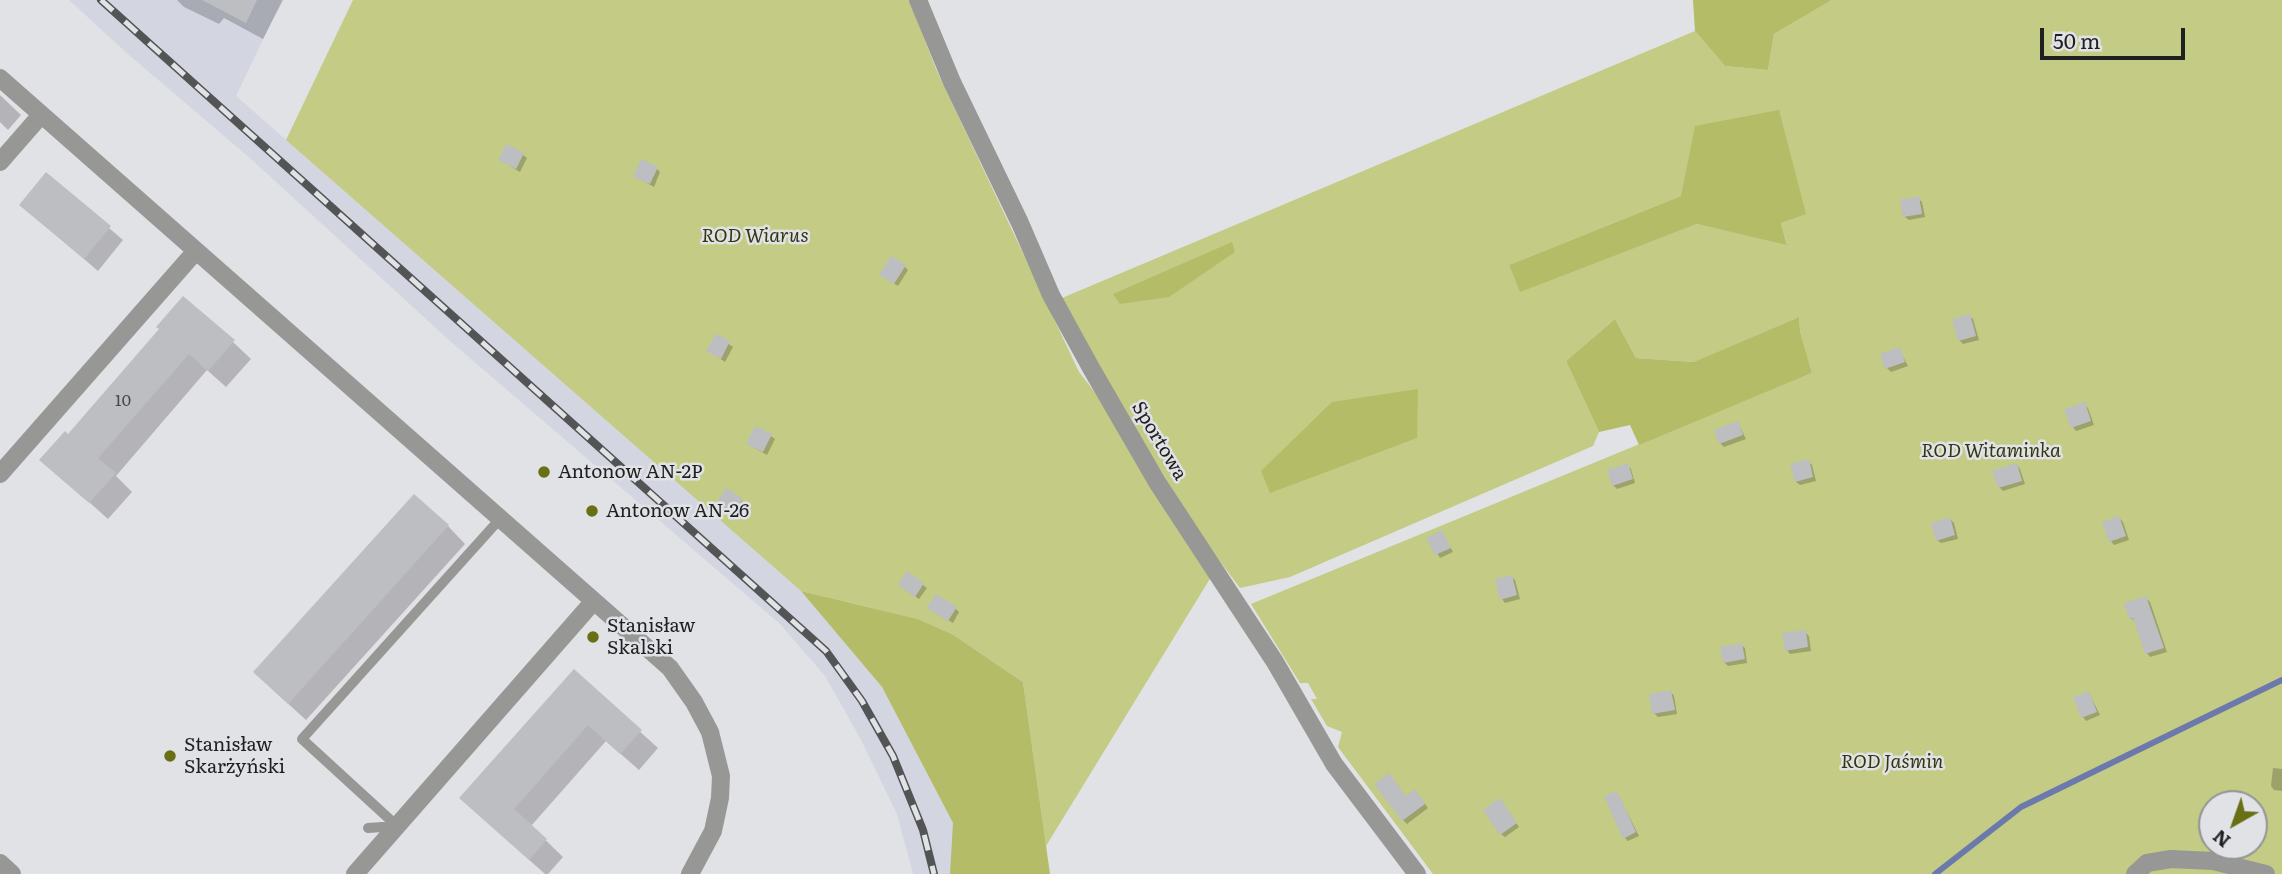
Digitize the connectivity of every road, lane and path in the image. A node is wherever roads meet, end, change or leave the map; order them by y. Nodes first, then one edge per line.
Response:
1 (918, 0) edge
2 (0, 78) edge
3 (41, 115) junction
4 (0, 162) edge
5 (195, 252) junction
6 (0, 474) edge
7 (499, 520) junction
8 (593, 602) junction
9 (397, 826) junction
10 (368, 828) dead end
11 (0, 863) edge
12 (12, 874) edge
13 (355, 874) edge
14 (690, 874) edge
15 (1417, 874) edge
16 (2135, 874) edge
17 (2266, 874) edge

1 - 15 street, Sportowa
2 - 3 street
3 - 4 street
3 - 5 street
5 - 6 street
5 - 7 street
7 - 8 street
7 - 9 lane
8 - 9 street
8 - 14 street
9 - 10 lane
9 - 13 street
11 - 12 street
16 - 17 street

